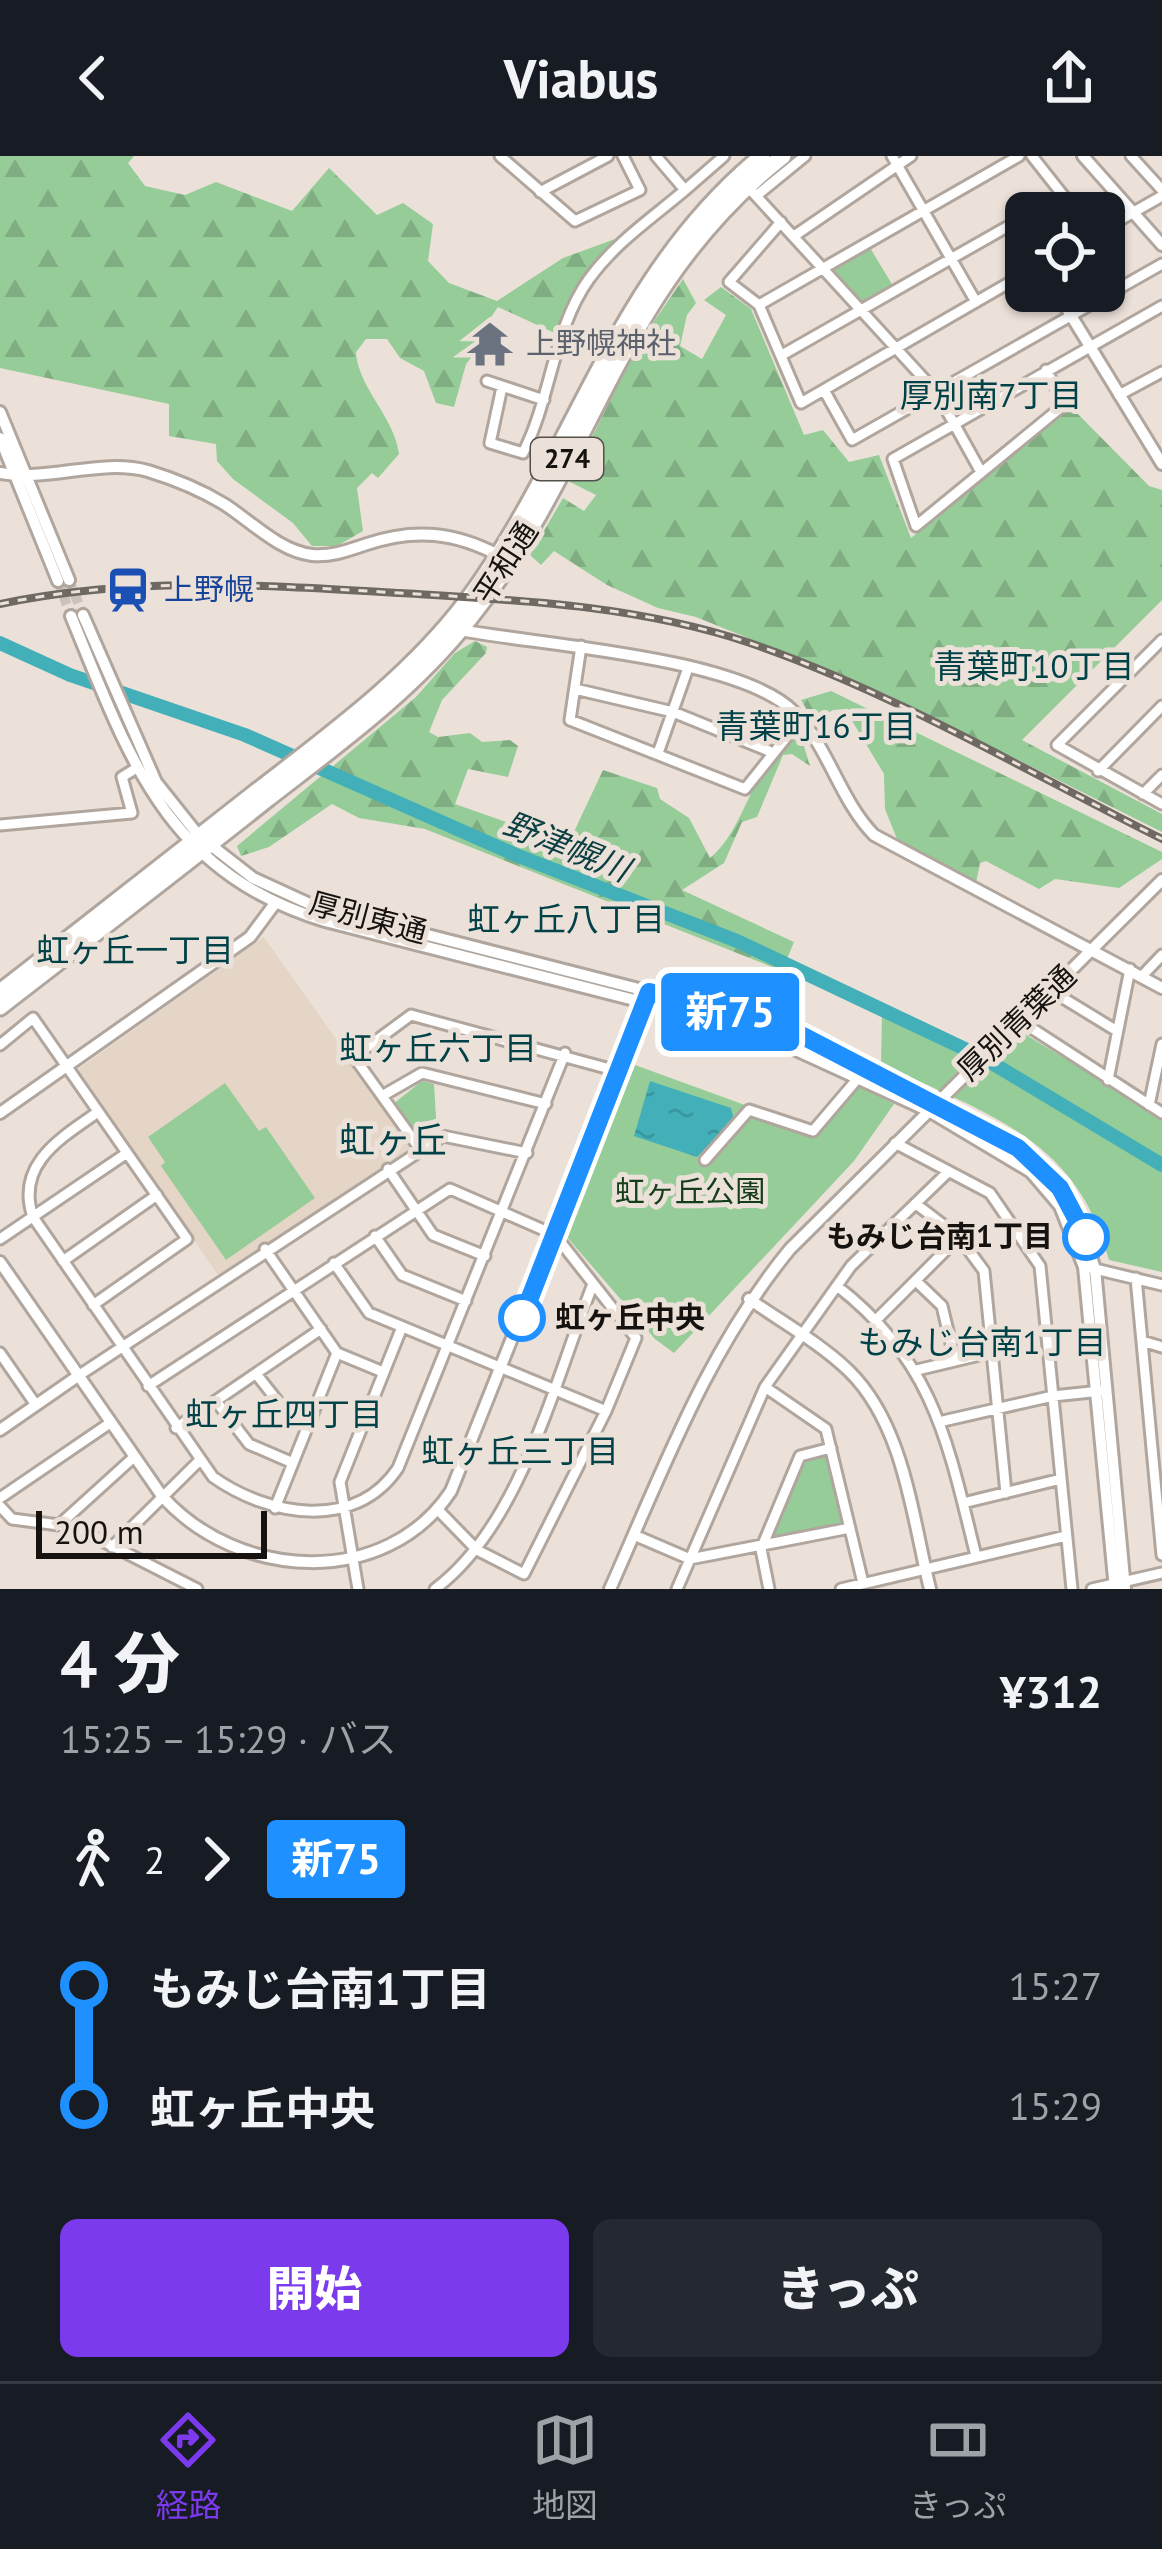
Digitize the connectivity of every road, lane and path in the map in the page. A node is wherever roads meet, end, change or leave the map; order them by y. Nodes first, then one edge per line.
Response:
1 (608, 156) edge
2 (622, 156) edge
3 (656, 156) edge
4 (724, 156) edge
5 (762, 156) edge
6 (783, 156) edge
7 (911, 156) edge
8 (1019, 156) edge
9 (1032, 156) edge
10 (1083, 156) edge
11 (1131, 156) edge
12 (505, 157) edge
13 (802, 157) edge
14 (894, 160) edge
15 (685, 190) junction
16 (752, 191) junction
17 (540, 192) junction
18 (1058, 192) edge
19 (1162, 193) edge
20 (923, 210) junction
21 (1132, 213) junction
22 (1125, 217) edge
23 (781, 222) junction
24 (1005, 228) edge
25 (794, 236) junction
26 (1162, 245) edge
27 (951, 259) junction
28 (1162, 264) edge
29 (824, 268) junction
30 (1005, 285) edge
31 (976, 302) junction
32 (760, 305) junction
33 (1162, 306) edge
34 (861, 310) junction
35 (1070, 314) junction
36 (1090, 346) junction
37 (895, 348) junction
38 (782, 355) junction
39 (1046, 370) junction
40 (1162, 372) edge
41 (487, 381) dead end
42 (502, 387) junction
43 (824, 390) junction
44 (937, 393) junction
45 (1119, 395) junction
46 (544, 400) junction
47 (0, 412) edge
48 (954, 424) junction
49 (0, 438) edge
50 (1162, 464) edge
51 (981, 472) junction
52 (0, 473) edge
53 (21, 476) junction
54 (504, 558) junction
55 (63, 580) tunnel mouth
56 (453, 628) junction
57 (1162, 640) edge
58 (580, 646) junction
59 (688, 668) junction
60 (575, 689) junction
61 (1162, 706) edge
62 (674, 712) junction
63 (118, 715) junction
64 (801, 719) junction
65 (769, 751) junction
66 (658, 753) junction
67 (135, 769) junction
68 (1098, 771) junction
69 (1162, 775) edge
70 (1143, 794) junction
71 (1162, 804) edge
72 (0, 825) edge
73 (200, 844) junction
74 (1162, 880) edge
75 (277, 898) junction
76 (1093, 949) junction
77 (1162, 955) edge
78 (1136, 973) junction
79 (1162, 988) edge
80 (1050, 990) junction
81 (0, 992) edge
82 (648, 997) junction
83 (0, 1007) edge
84 (1015, 1025) junction
85 (1117, 1031) junction
86 (1162, 1044) edge
87 (0, 1046) edge
88 (566, 1053) junction
89 (65, 1064) junction
90 (621, 1072) junction
91 (859, 1077) junction
92 (1108, 1080) junction
93 (382, 1096) junction
94 (546, 1104) junction
95 (1149, 1105) junction
96 (932, 1107) junction
97 (98, 1112) junction
98 (0, 1113) edge
99 (1162, 1113) edge
100 (895, 1143) junction
101 (420, 1149) junction
102 (128, 1153) junction
103 (527, 1153) junction
104 (705, 1160) dead end
105 (388, 1169) junction
106 (948, 1172) junction
107 (157, 1195) junction
108 (916, 1204) junction
109 (416, 1209) junction
110 (502, 1211) junction
111 (32, 1217) junction
112 (555, 1235) junction
113 (375, 1236) junction
114 (959, 1237) junction
115 (0, 1239) edge
116 (266, 1250) junction
117 (484, 1256) junction
118 (63, 1261) junction
119 (0, 1262) edge
120 (334, 1263) junction
121 (1089, 1268) junction
122 (1136, 1278) junction
123 (916, 1281) junction
124 (593, 1284) junction
125 (1162, 1285) edge
126 (837, 1286) junction
127 (294, 1289) junction
128 (749, 1299) junction
129 (466, 1300) junction
130 (93, 1305) junction
131 (878, 1318) junction
132 (402, 1327) junction
133 (321, 1329) junction
134 (801, 1336) junction
135 (1142, 1341) junction
136 (448, 1346) junction
137 (122, 1347) junction
138 (1162, 1347) edge
139 (992, 1352) junction
140 (0, 1353) edge
141 (338, 1353) junction
142 (956, 1360) junction
143 (501, 1368) junction
144 (917, 1370) junction
145 (383, 1372) junction
146 (257, 1375) junction
147 (78, 1376) junction
148 (148, 1387) junction
149 (765, 1387) junction
150 (551, 1388) junction
151 (1102, 1391) junction
152 (1053, 1396) junction
153 (216, 1401) junction
154 (36, 1405) junction
155 (997, 1409) junction
156 (606, 1412) junction
157 (312, 1418) junction
158 (943, 1421) junction
159 (110, 1424) junction
160 (176, 1428) junction
161 (0, 1430) edge
162 (831, 1448) junction
163 (134, 1457) junction
164 (199, 1461) junction
165 (293, 1462) junction
166 (1060, 1479) junction
167 (1006, 1493) junction
168 (162, 1496) junction
169 (0, 1502) edge
170 (963, 1503) junction
171 (275, 1508) junction
172 (342, 1508) junction
173 (439, 1511) junction
174 (12, 1520) junction
175 (1161, 1520) edge
176 (59, 1525) junction
177 (850, 1528) junction
178 (0, 1529) edge
179 (634, 1535) junction
180 (1066, 1536) junction
181 (112, 1547) junction
182 (761, 1549) junction
183 (477, 1550) junction
184 (1162, 1555) edge
185 (976, 1556) junction
186 (691, 1559) junction
187 (351, 1560) junction
188 (925, 1570) junction
189 (1162, 1573) edge
190 (863, 1583) junction
191 (1120, 1586) edge
192 (197, 1589) edge
193 (358, 1589) edge
194 (435, 1589) edge
195 (610, 1589) edge
196 (677, 1589) edge
197 (770, 1589) edge
198 (841, 1589) edge
199 (930, 1589) edge
200 (1072, 1589) edge
201 (1092, 1589) edge

1 - 17 street
2 - 17 street
3 - 15 street
4 - 15 street
5 - 54 highway, 平和通 / 274
6 - 16 highway, 平和通 / 274
7 - 14 street
8 - 20 street
9 - 18 street
10 - 21 street
11 - 19 street
12 - 17 street
13 - 16 street
14 - 20 street
14 - 25 street
15 - 46 street
16 - 23 street
16 - 54 highway, 平和通 / 274
19 - 21 street
20 - 27 street
20 - 29 street
21 - 22 street
21 - 26 street
23 - 25 street
23 - 32 street
24 - 27 street
25 - 29 street
27 - 31 street
27 - 34 street
28 - 35 street
29 - 32 street
29 - 34 street
30 - 31 street
31 - 37 street
32 - 38 street
33 - 36 street
34 - 37 street
34 - 38 street
35 - 36 street
35 - 44 street
36 - 39 street
36 - 45 street
37 - 43 street
37 - 44 street
38 - 43 street
39 - 48 street
39 - 51 street
40 - 45 street
41 - 42 street
42 - 46 street
42 - 46 street
43 - 44 street
44 - 48 street
45 - 50 street
47 - 53 street
48 - 51 street
48 - 51 street
49 - 53 street
52 - 53 street
53 - 54 street
53 - 55 street
54 - 56 highway, 平和通 / 274
56 - 58 street
56 - 73 highway, 平和通 / 274
57 - 68 street
58 - 59 street
58 - 60 street
59 - 62 street
59 - 64 street
60 - 62 street
60 - 66 street
61 - 68 street
62 - 65 street
62 - 66 street
63 - 63 street, 厚別東通
63 - 67 street, 厚別東通
63 - 73 street, 厚別東通
64 - 65 street
64 - 76 street
65 - 66 street
67 - 72 street
67 - 73 street, 厚別東通
68 - 70 street
69 - 70 street
70 - 71 street
73 - 75 street, 厚別東通
73 - 81 highway, 274
73 - 83 highway, 274
74 - 76 street, 厚別青葉通
75 - 82 street, 厚別東通
75 - 89 street
76 - 78 street
76 - 80 street, 厚別青葉通
77 - 78 street
78 - 79 street
78 - 85 street
80 - 84 street, 厚別青葉通
80 - 85 street
82 - 90 street
82 - 91 street, 厚別東通
82 - 96 street, 厚別東通
84 - 92 street
84 - 96 street, 厚別青葉通
85 - 92 street
86 - 95 street
87 - 89 street
88 - 90 street
88 - 93 street
88 - 94 street
89 - 97 street
89 - 98 street
90 - 112 street
91 - 96 street, 厚別東通
91 - 104 street
92 - 95 street
93 - 94 street
93 - 101 street
94 - 103 street
95 - 99 street
96 - 100 street, 厚別青葉通
96 - 121 street, 厚別東通
97 - 102 street
97 - 111 street
100 - 106 street
100 - 128 street, 厚別青葉通
101 - 103 street
101 - 105 street
102 - 107 street
102 - 111 street
103 - 110 street
105 - 109 street
105 - 116 street
106 - 108 street
106 - 152 street
107 - 118 street
107 - 130 street
108 - 114 street
108 - 126 street
109 - 110 street
109 - 113 street
109 - 117 street
110 - 112 street
110 - 117 street
111 - 115 street
111 - 118 street
112 - 124 street
112 - 143 street
113 - 120 street
113 - 129 street
114 - 123 street
114 - 139 street
116 - 127 street
116 - 137 street
117 - 129 street
118 - 130 street
119 - 147 street
120 - 127 street
120 - 132 street
121 - 122 street
121 - 151 street, 厚別東通
122 - 125 street
122 - 135 street
123 - 131 street
123 - 142 street
124 - 150 street
124 - 156 street
126 - 131 street
126 - 134 street
127 - 133 street
127 - 148 street
128 - 134 street
128 - 179 street, 厚別青葉通
129 - 136 street
130 - 137 street
131 - 144 street
132 - 136 street
132 - 145 street
133 - 141 street
133 - 146 street
134 - 149 street
134 - 188 street
135 - 138 street
135 - 175 street
136 - 143 street
136 - 172 street
137 - 147 street
137 - 148 street
139 - 142 street
139 - 155 street
140 - 154 street
141 - 145 street
141 - 157 street
142 - 144 street
143 - 150 street
143 - 173 street
144 - 158 street
145 - 172 street
146 - 153 street
146 - 157 street
147 - 154 street
147 - 159 street
148 - 160 street
149 - 162 street
149 - 186 street
150 - 156 street
150 - 183 street
151 - 152 street
151 - 191 street, 厚別東通
152 - 155 street
152 - 166 street
153 - 160 street
153 - 165 street
154 - 161 street
155 - 158 street
155 - 167 street
156 - 183 street
157 - 165 street
158 - 170 street
159 - 163 street
159 - 169 street
160 - 164 street
162 - 177 street
162 - 182 street
163 - 168 street
163 - 176 street
164 - 168 street
164 - 171 street
165 - 171 street
166 - 167 street
166 - 180 street
167 - 170 street
168 - 181 street
168 - 187 street
169 - 174 street
170 - 185 street
171 - 172 street
172 - 187 street
173 - 183 street
173 - 187 street
174 - 176 street
174 - 178 street
175 - 184 street
176 - 181 street
177 - 182 street
177 - 190 street
179 - 186 street
179 - 195 street, 厚別青葉通
180 - 185 street
180 - 200 street
181 - 192 street
182 - 186 street
182 - 197 street
183 - 194 street
185 - 188 street
186 - 196 street
187 - 193 street
188 - 190 street
188 - 199 street
189 - 191 street
190 - 198 street
191 - 201 street

